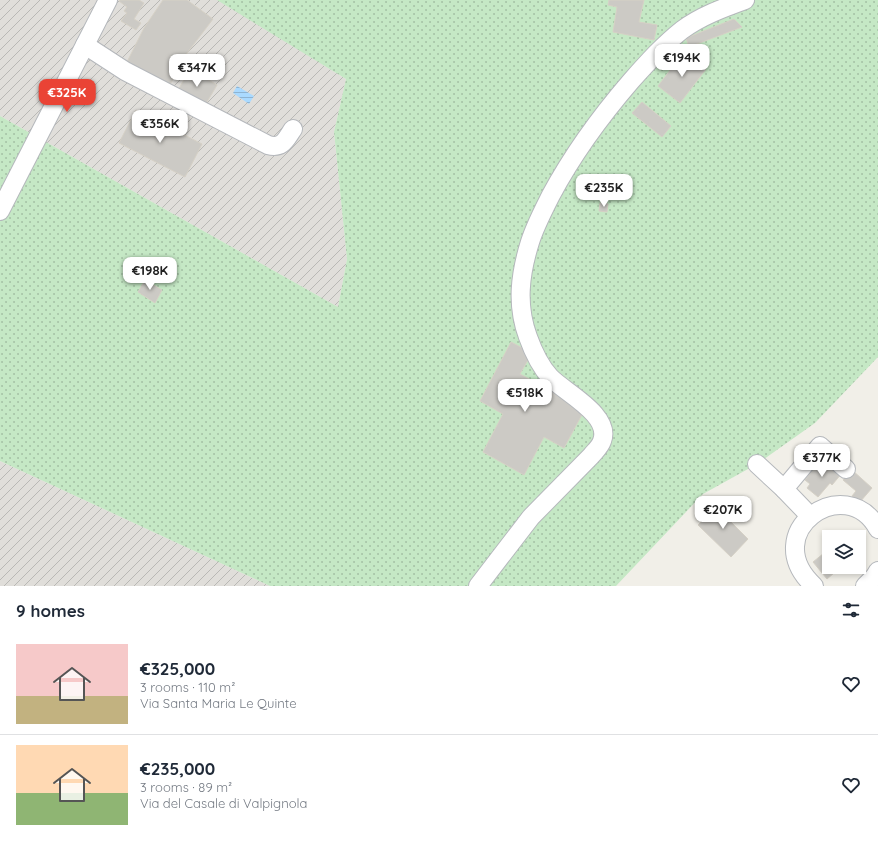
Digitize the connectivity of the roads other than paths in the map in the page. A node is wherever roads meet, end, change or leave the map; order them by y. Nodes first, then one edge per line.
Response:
1 (108, 0) edge
2 (745, 0) edge
3 (85, 45) junction
4 (293, 129) dead end
5 (0, 212) edge
6 (757, 464) dead end
7 (846, 469) dead end
8 (784, 489) junction
9 (810, 516) junction
10 (878, 529) edge
11 (878, 571) edge
12 (478, 586) edge
13 (814, 586) edge
14 (865, 586) edge

1 - 3 street
2 - 12 street
3 - 4 street
3 - 5 street
6 - 8 street
7 - 8 street
8 - 9 street
9 - 10 street
9 - 13 street
11 - 14 street

